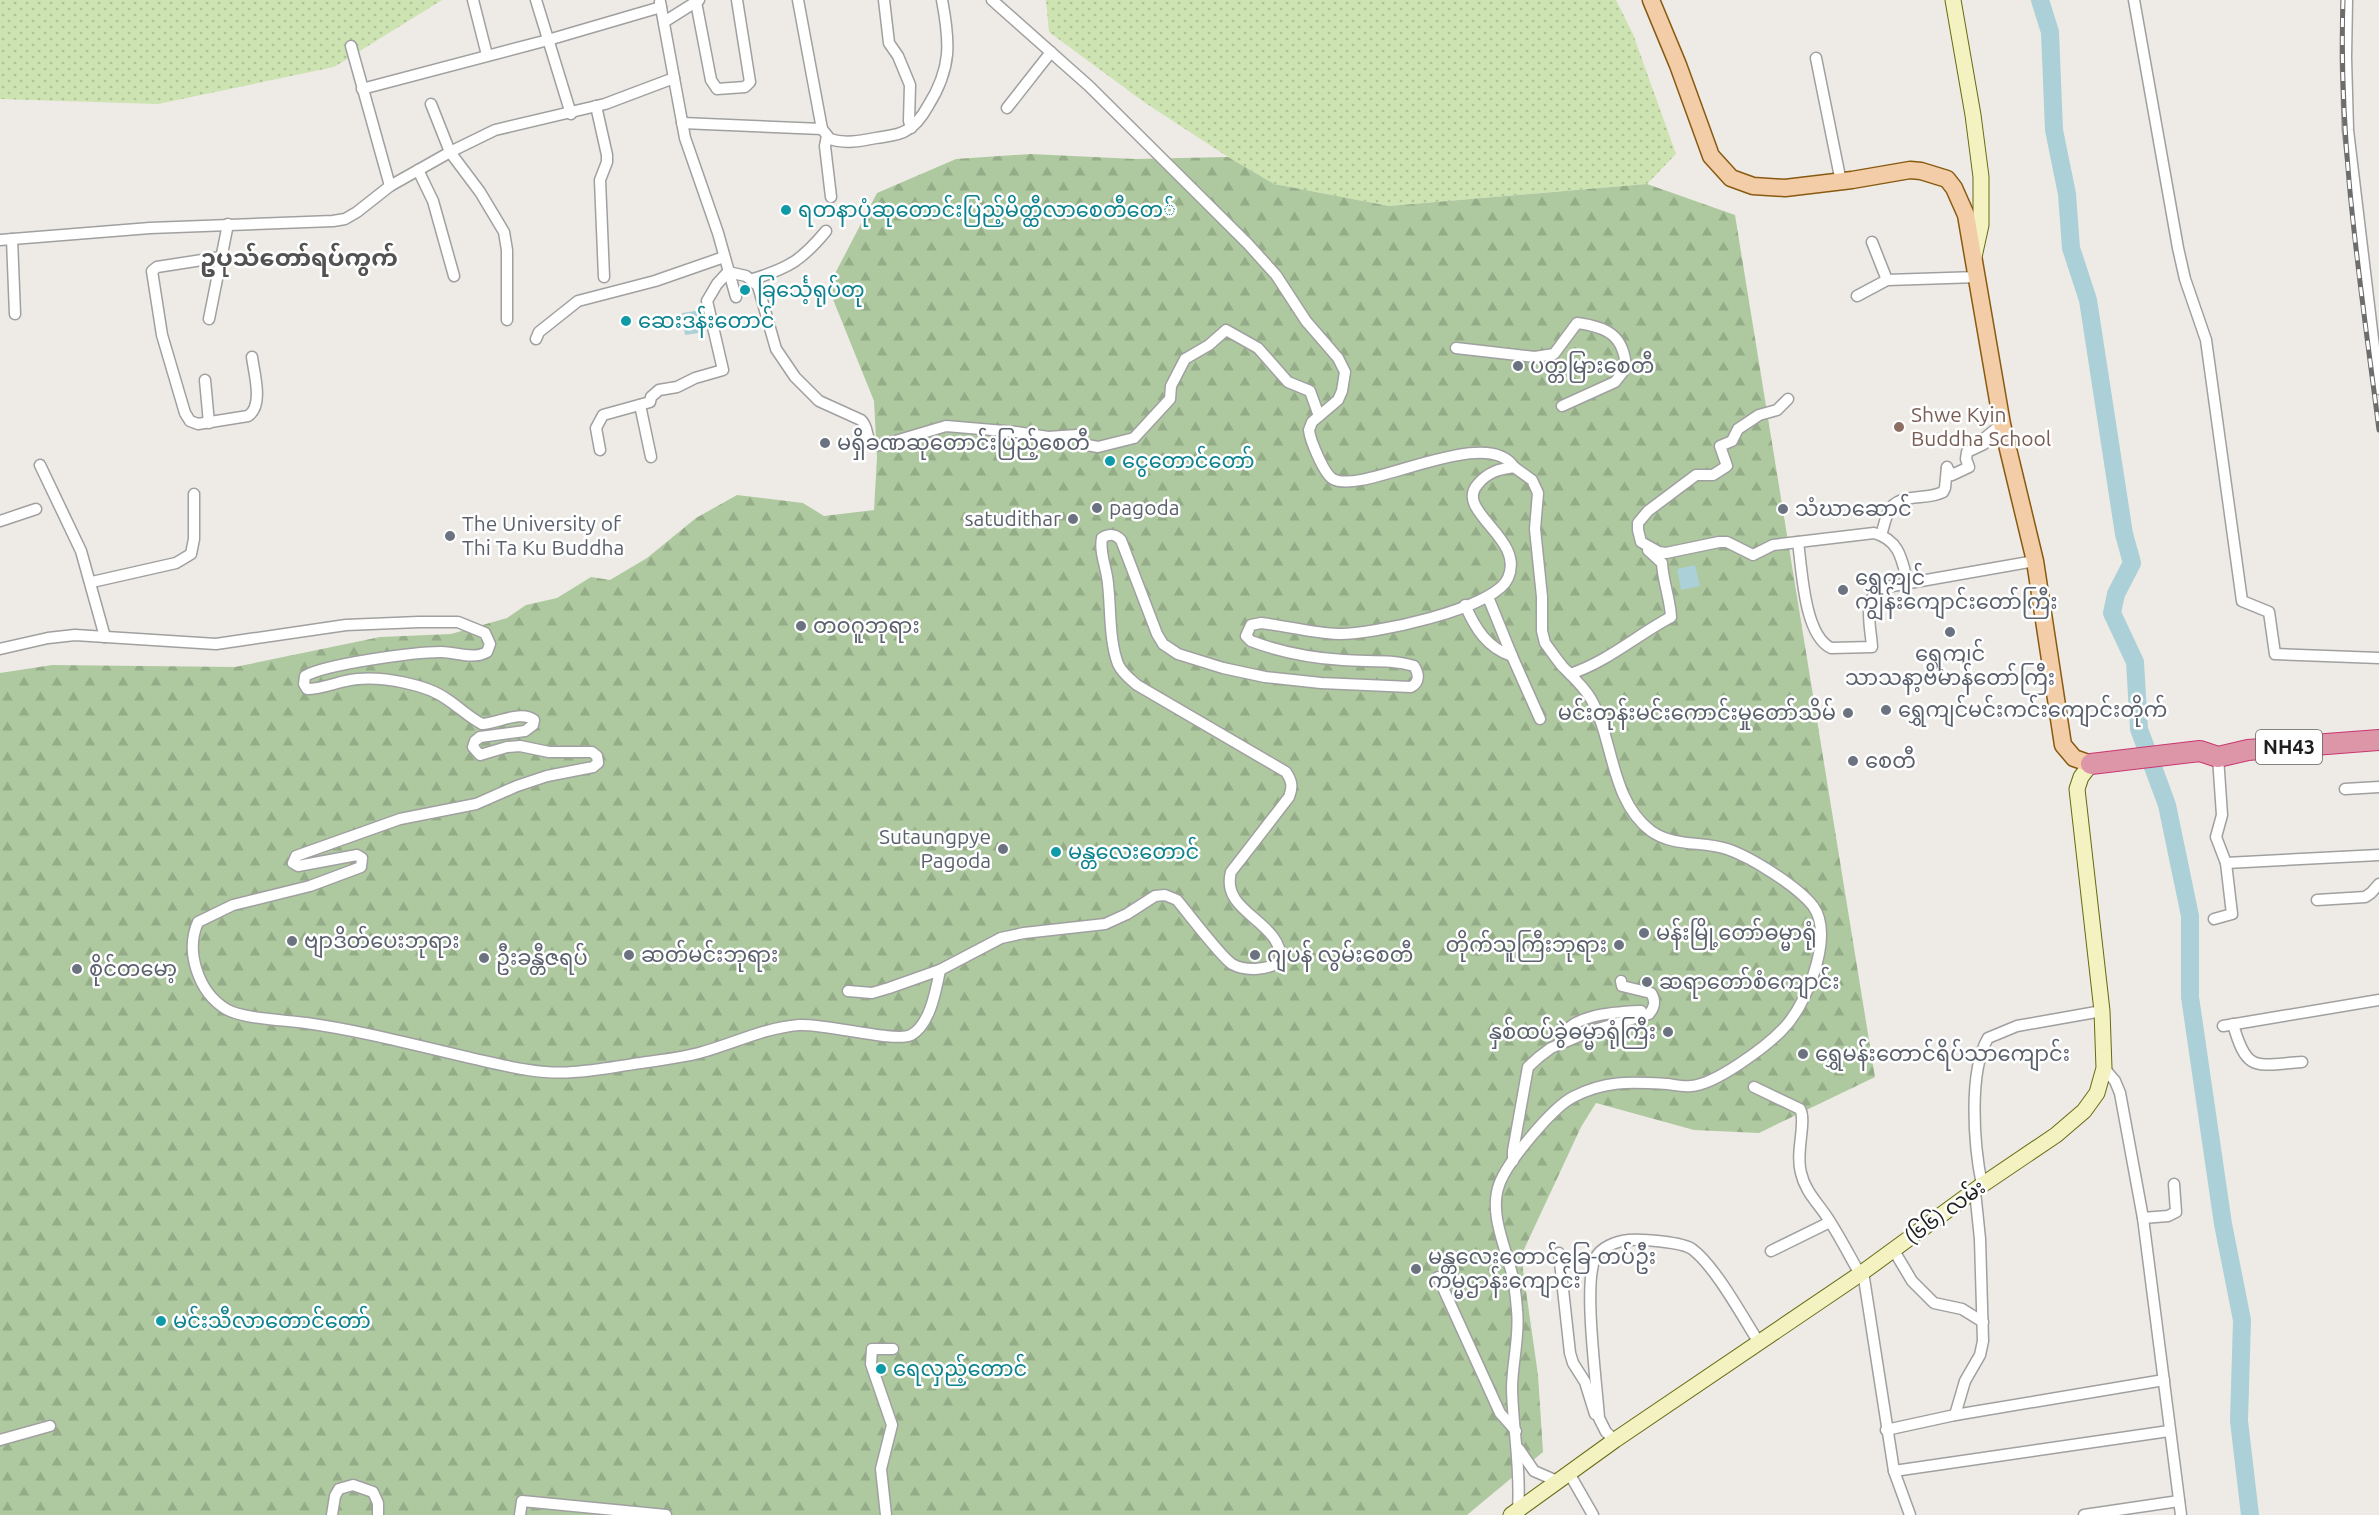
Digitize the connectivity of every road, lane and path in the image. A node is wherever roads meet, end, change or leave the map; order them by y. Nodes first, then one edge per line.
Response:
1 (473, 0) edge
2 (536, 0) edge
3 (737, 0) edge
4 (798, 0) edge
5 (884, 0) edge
6 (942, 0) edge
7 (993, 0) edge
8 (1651, 0) edge
9 (1953, 0) edge
10 (2134, 0) edge
11 (2347, 0) edge
12 (697, 1) edge
13 (660, 3) edge
14 (664, 22) junction
15 (548, 40) junction
16 (351, 46) dead end
17 (1050, 52) junction
18 (487, 55) junction
19 (1816, 58) dead end
20 (674, 78) junction
21 (362, 88) junction
22 (431, 104) dead end
23 (596, 106) junction
24 (1007, 108) dead end
25 (571, 114) junction
26 (682, 123) junction
27 (911, 128) junction
28 (825, 133) junction
29 (450, 152) junction
30 (418, 170) junction
31 (1841, 182) junction
32 (390, 186) junction
33 (831, 197) dead end
34 (228, 224) junction
35 (826, 231) dead end
36 (12, 239) junction
37 (0, 240) edge
38 (1872, 242) dead end
39 (221, 257) junction
40 (724, 257) junction
41 (1974, 257) junction
42 (728, 272) junction
43 (454, 276) dead end
44 (604, 277) dead end
45 (1978, 277) junction
46 (753, 279) junction
47 (1887, 279) junction
48 (736, 297) dead end
49 (1857, 297) dead end
50 (15, 314) dead end
51 (208, 319) dead end
52 (507, 320) dead end
53 (536, 339) dead end
54 (1456, 348) dead end
55 (252, 357) dead end
56 (205, 380) dead end
57 (2379, 389) edge
58 (1788, 399) dead end
59 (640, 405) junction
60 (1562, 406) dead end
61 (1319, 416) junction
62 (209, 423) junction
63 (2002, 424) junction
64 (600, 450) dead end
65 (651, 457) dead end
66 (40, 465) dead end
67 (1514, 467) junction
68 (194, 494) dead end
69 (36, 509) dead end
70 (0, 521) edge
71 (1881, 535) junction
72 (1798, 542) junction
73 (1644, 545) junction
74 (2035, 561) junction
75 (92, 582) junction
76 (1908, 584) junction
77 (1488, 597) junction
78 (1465, 605) junction
79 (105, 637) junction
80 (0, 649) edge
81 (1512, 656) junction
82 (2379, 658) edge
83 (1570, 674) junction
84 (1539, 719) dead end
85 (2379, 730) edge
86 (2379, 740) edge
87 (2063, 745) junction
88 (2209, 754) junction
89 (2091, 764) junction
90 (2379, 787) edge
91 (2077, 789) junction
92 (2345, 789) dead end
93 (2379, 855) edge
94 (2226, 863) junction
95 (2379, 884) edge
96 (2317, 900) dead end
97 (2214, 919) dead end
98 (940, 970) junction
99 (1620, 981) dead end
100 (848, 991) dead end
101 (2379, 1000) edge
102 (2103, 1011) junction
103 (2302, 1062) dead end
104 (2104, 1068) junction
105 (1754, 1087) dead end
106 (1513, 1161) junction
107 (2174, 1184) dead end
108 (1978, 1188) junction
109 (2143, 1218) junction
110 (1830, 1222) junction
111 (1893, 1250) junction
112 (1771, 1251) dead end
113 (1559, 1253) dead end
114 (1861, 1273) junction
115 (1438, 1277) dead end
116 (1983, 1322) junction
117 (1758, 1341) junction
118 (893, 1349) dead end
119 (2164, 1380) junction
120 (1955, 1415) junction
121 (1599, 1418) junction
122 (50, 1426) dead end
123 (1886, 1430) junction
124 (1516, 1431) junction
125 (2169, 1431) junction
126 (0, 1440) edge
127 (1615, 1440) junction
128 (1518, 1446) junction
129 (1894, 1471) junction
130 (1563, 1478) junction
131 (2179, 1501) junction
132 (1515, 1513) edge
133 (332, 1515) edge
134 (378, 1515) edge
135 (520, 1515) edge
136 (663, 1515) edge
137 (886, 1515) edge
138 (1593, 1515) edge
139 (1910, 1515) edge
140 (2084, 1515) edge
141 (2181, 1515) edge

1 - 18 street
2 - 15 street
3 - 12 street
4 - 28 street
5 - 27 street
6 - 27 street
7 - 17 street
8 - 31 main road
9 - 41 street
10 - 82 street
11 - 57 street
12 - 14 street
13 - 14 street
13 - 15 street
14 - 20 street
15 - 18 street
15 - 25 street
16 - 21 street
17 - 24 street
17 - 61 street
18 - 21 street
19 - 31 street
20 - 23 street
20 - 26 street
21 - 32 street
22 - 29 street
23 - 25 street
23 - 44 street
25 - 29 street
26 - 28 street
26 - 40 street
27 - 28 street
28 - 33 street
29 - 30 street
29 - 52 street
30 - 32 street
30 - 43 street
31 - 41 main road
32 - 34 street
34 - 36 street
34 - 39 street
35 - 46 street
36 - 37 street
36 - 50 street
38 - 47 street
39 - 51 street
39 - 62 street
40 - 42 street
40 - 53 street
41 - 45 main road
42 - 46 street
42 - 48 street
42 - 59 street
45 - 47 street
45 - 63 main road
46 - 61 street
47 - 49 street
54 - 60 street
55 - 62 street
56 - 62 street
58 - 73 street
59 - 64 street
59 - 65 street
61 - 67 street
63 - 71 street
63 - 74 main road
66 - 75 street
67 - 77 street
67 - 83 street
68 - 75 street
69 - 70 street
71 - 72 street
71 - 76 street
72 - 73 street
72 - 76 street
73 - 83 street
74 - 76 street
74 - 87 main road
75 - 79 street
77 - 78 street
77 - 81 street
78 - 81 street
78 - 98 street
79 - 80 street
79 - 98 street
81 - 84 street
83 - 106 street
85 - 88 highway, NH43
86 - 88 highway, NH43
87 - 89 main road
87 - 91 street, (၆၆) လမ်း
88 - 89 highway, NH43
88 - 94 street
89 - 91 street
90 - 92 street
91 - 102 street, (၆၆) လမ်း
93 - 94 street
94 - 97 street
95 - 96 street
98 - 100 street
99 - 106 street
101 - 103 street
102 - 104 street, (၆၆) လမ်း
102 - 108 street
104 - 108 street, (၆၆) လမ်း
104 - 109 street
105 - 110 street
106 - 124 street
107 - 109 street
108 - 111 street, (၆၆) လမ်း
108 - 116 street
109 - 119 street
110 - 112 street
110 - 114 street
111 - 114 street, (၆၆) လမ်း
111 - 116 street
113 - 121 street
114 - 117 street, (၆၆) လမ်း
114 - 123 street
115 - 124 street
116 - 120 street
117 - 121 street
117 - 127 street, (၆၆) လမ်း
118 - 137 street
119 - 120 street
119 - 125 street
120 - 123 street
121 - 127 street
122 - 126 street
123 - 129 street
124 - 128 street
125 - 129 street
125 - 131 street
127 - 130 street, (၆၆) လမ်း
128 - 130 street
128 - 132 street
129 - 139 street
130 - 132 street, (၆၆) လမ်း
130 - 138 street
131 - 140 street
131 - 141 street
133 - 134 street
135 - 136 street

